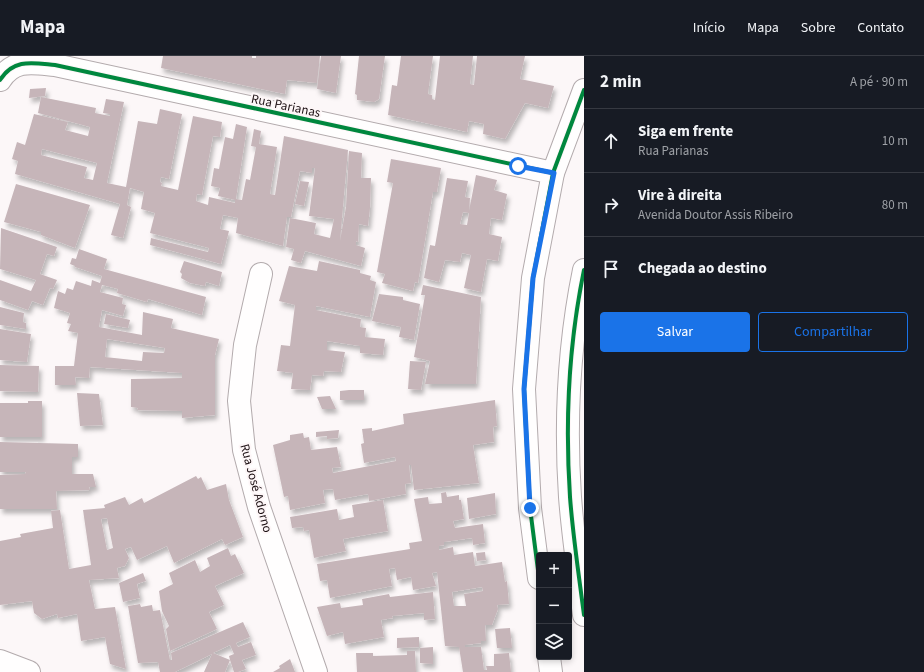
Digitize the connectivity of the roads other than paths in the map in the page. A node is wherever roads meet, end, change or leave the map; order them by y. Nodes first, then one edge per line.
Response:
1 (7, 73) edge
2 (584, 90) edge
3 (554, 173) junction
4 (584, 270) edge
5 (261, 274) dead end
6 (536, 555) edge
7 (584, 615) edge
8 (549, 660) edge
9 (0, 661) edge
10 (29, 672) edge
11 (316, 672) edge
12 (551, 672) edge

1 - 3 street, Rua Parianas
2 - 3 street
3 - 6 street
4 - 7 street
5 - 11 street, Rua José Adorno
8 - 12 street
9 - 10 street

